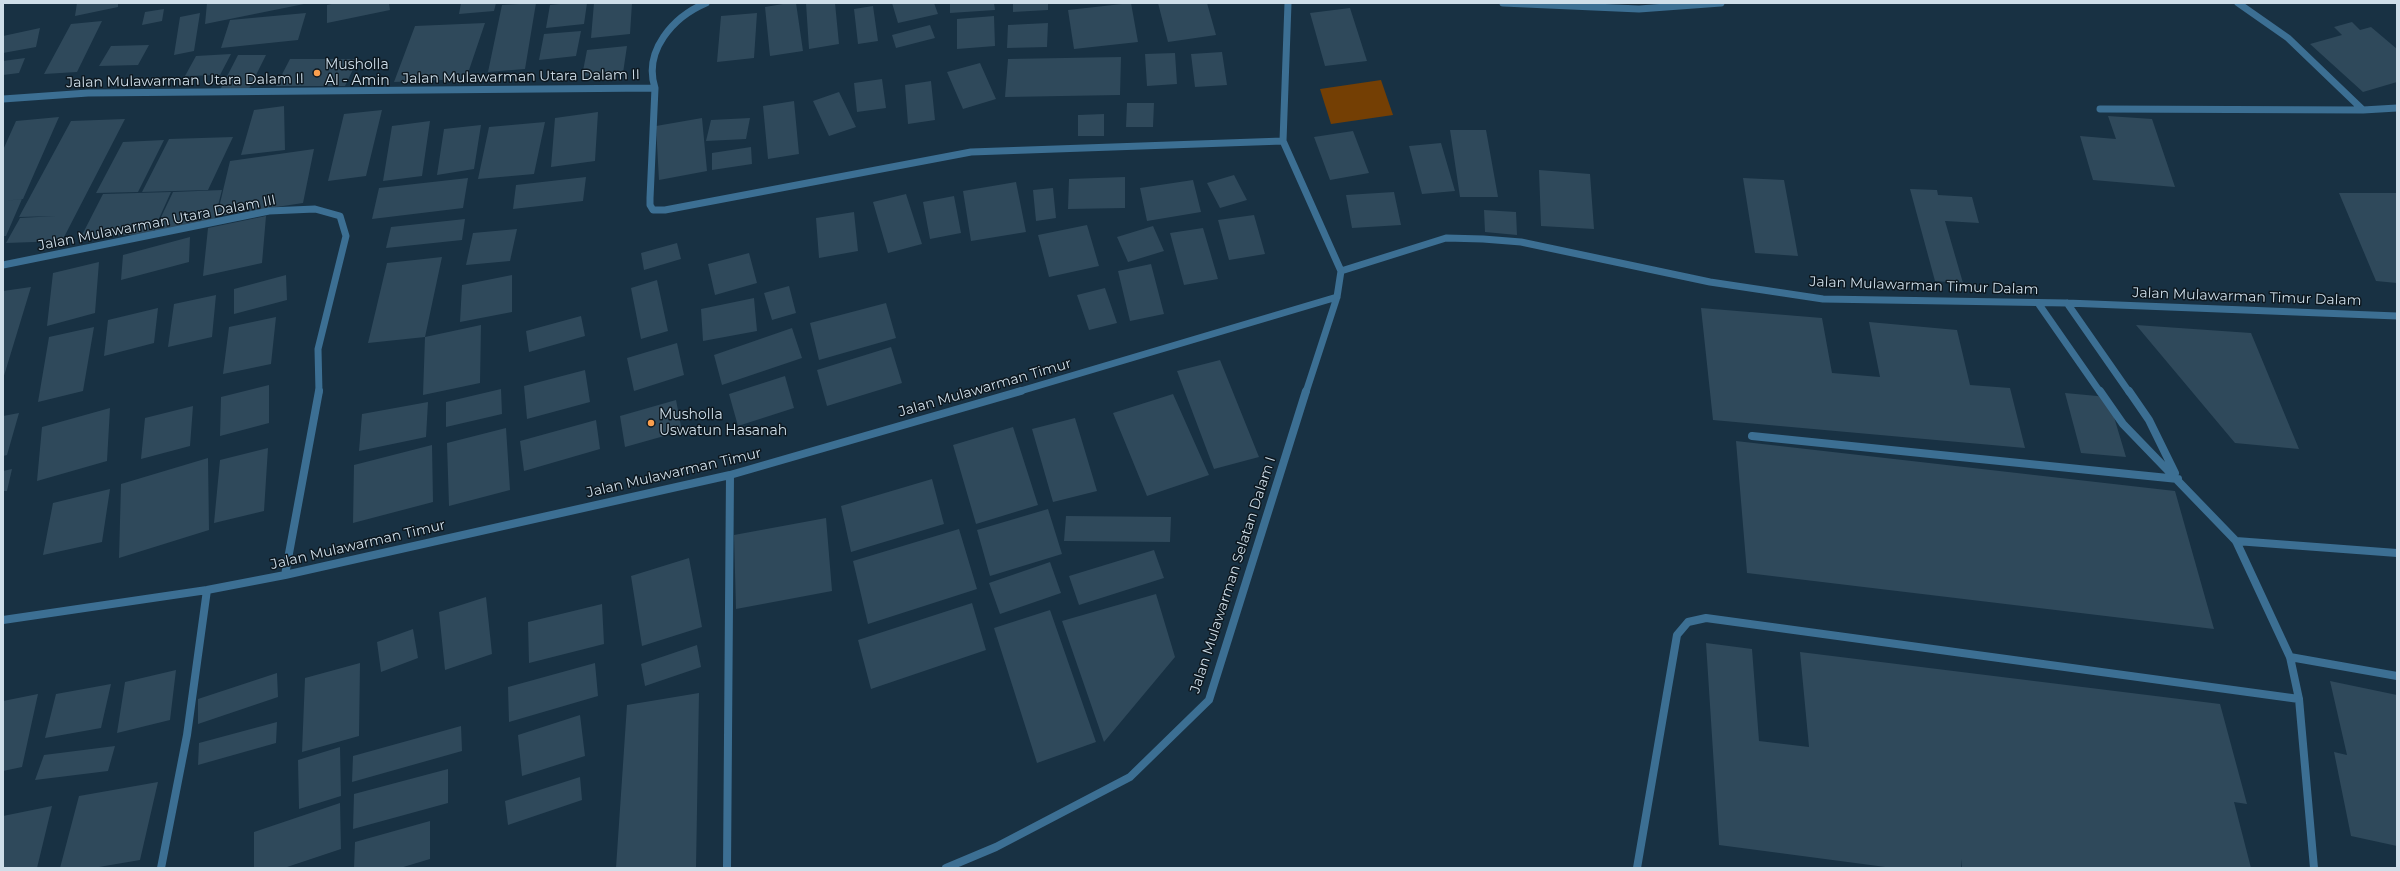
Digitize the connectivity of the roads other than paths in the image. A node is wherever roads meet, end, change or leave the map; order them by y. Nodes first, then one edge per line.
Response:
1 (706, 3) edge
2 (1288, 3) edge
3 (1503, 3) edge
4 (1721, 3) edge
5 (2238, 3) edge
6 (656, 88) junction
7 (3, 99) edge
8 (2397, 108) edge
9 (2100, 109) dead end
10 (2362, 110) junction
11 (1283, 141) junction
12 (3, 265) edge
13 (1341, 271) junction
14 (1337, 297) junction
15 (2038, 303) junction
16 (2067, 303) junction
17 (2397, 316) edge
18 (1752, 436) dead end
19 (730, 475) junction
20 (2178, 479) junction
21 (2236, 541) junction
22 (2397, 553) edge
23 (285, 575) junction
24 (207, 590) junction
25 (3, 620) edge
26 (2290, 657) junction
27 (2397, 676) edge
28 (2299, 699) junction
29 (161, 868) edge
30 (727, 868) edge
31 (946, 868) edge
32 (1637, 868) edge
33 (2314, 868) edge

1 - 6 street
2 - 11 street
3 - 4 street
5 - 10 street
6 - 7 street, Jalan Mulawarman Utara Dalam II
6 - 11 street
8 - 10 street
9 - 10 street
11 - 13 street
12 - 23 street, Jalan Mulawarman Utara Dalam III
13 - 14 street
13 - 15 street, Jalan Mulawarman Timur Dalam
14 - 19 street, Jalan Mulawarman Timur
14 - 31 street, Jalan Mulawarman Selatan Dalam I
15 - 16 street, Jalan Mulawarman Timur Dalam
15 - 20 street
16 - 17 street, Jalan Mulawarman Timur Dalam
16 - 20 street
18 - 20 street
19 - 23 street, Jalan Mulawarman Timur
19 - 30 street
20 - 21 street
21 - 22 street
21 - 26 street
23 - 24 street, Jalan Mulawarman Timur
24 - 25 street, Jalan Mulawarman Timur
24 - 29 street
26 - 27 street
26 - 28 street
28 - 32 street
28 - 33 street

